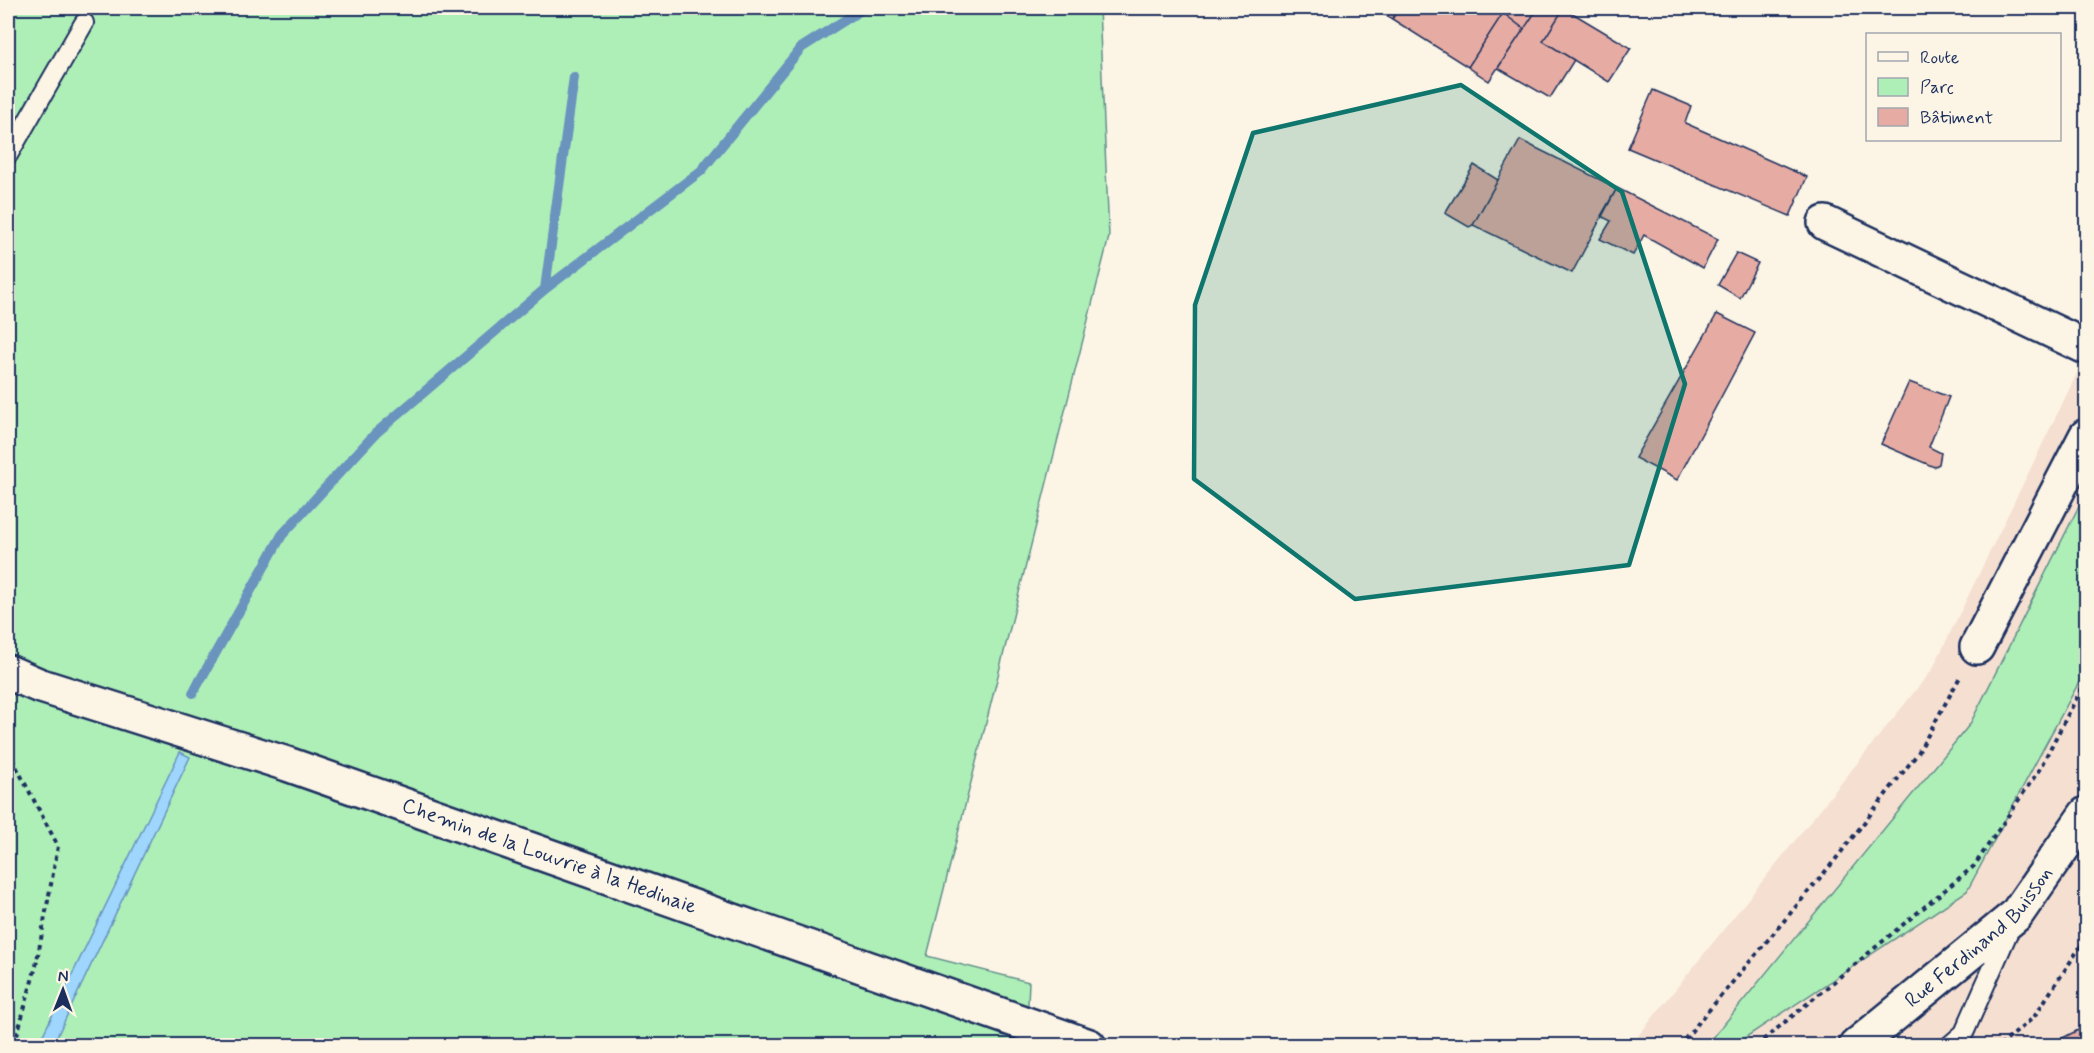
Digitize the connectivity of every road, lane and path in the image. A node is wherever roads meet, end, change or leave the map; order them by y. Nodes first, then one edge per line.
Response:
1 (84, 23) dead end
2 (8, 155) edge
3 (1825, 223) dead end
4 (2086, 347) edge
5 (2086, 436) edge
6 (1977, 647) joint
7 (8, 672) edge
8 (2086, 680) edge
9 (8, 751) edge
10 (2086, 814) edge
11 (2016, 915) junction
12 (2086, 938) edge
13 (14, 1046) edge
14 (1089, 1046) edge
15 (1679, 1046) edge
16 (1756, 1046) edge
17 (1856, 1046) edge
18 (1949, 1046) edge
19 (2000, 1046) edge

1 - 2 lane
3 - 4 street
5 - 6 street
6 - 15 path
7 - 14 street, Chemin de la Louvrie à la Hedinaie
8 - 16 path
9 - 13 path
10 - 11 street, Rue Ferdinand Buisson
11 - 17 street, Rue Ferdinand Buisson
11 - 18 lane
12 - 19 path

